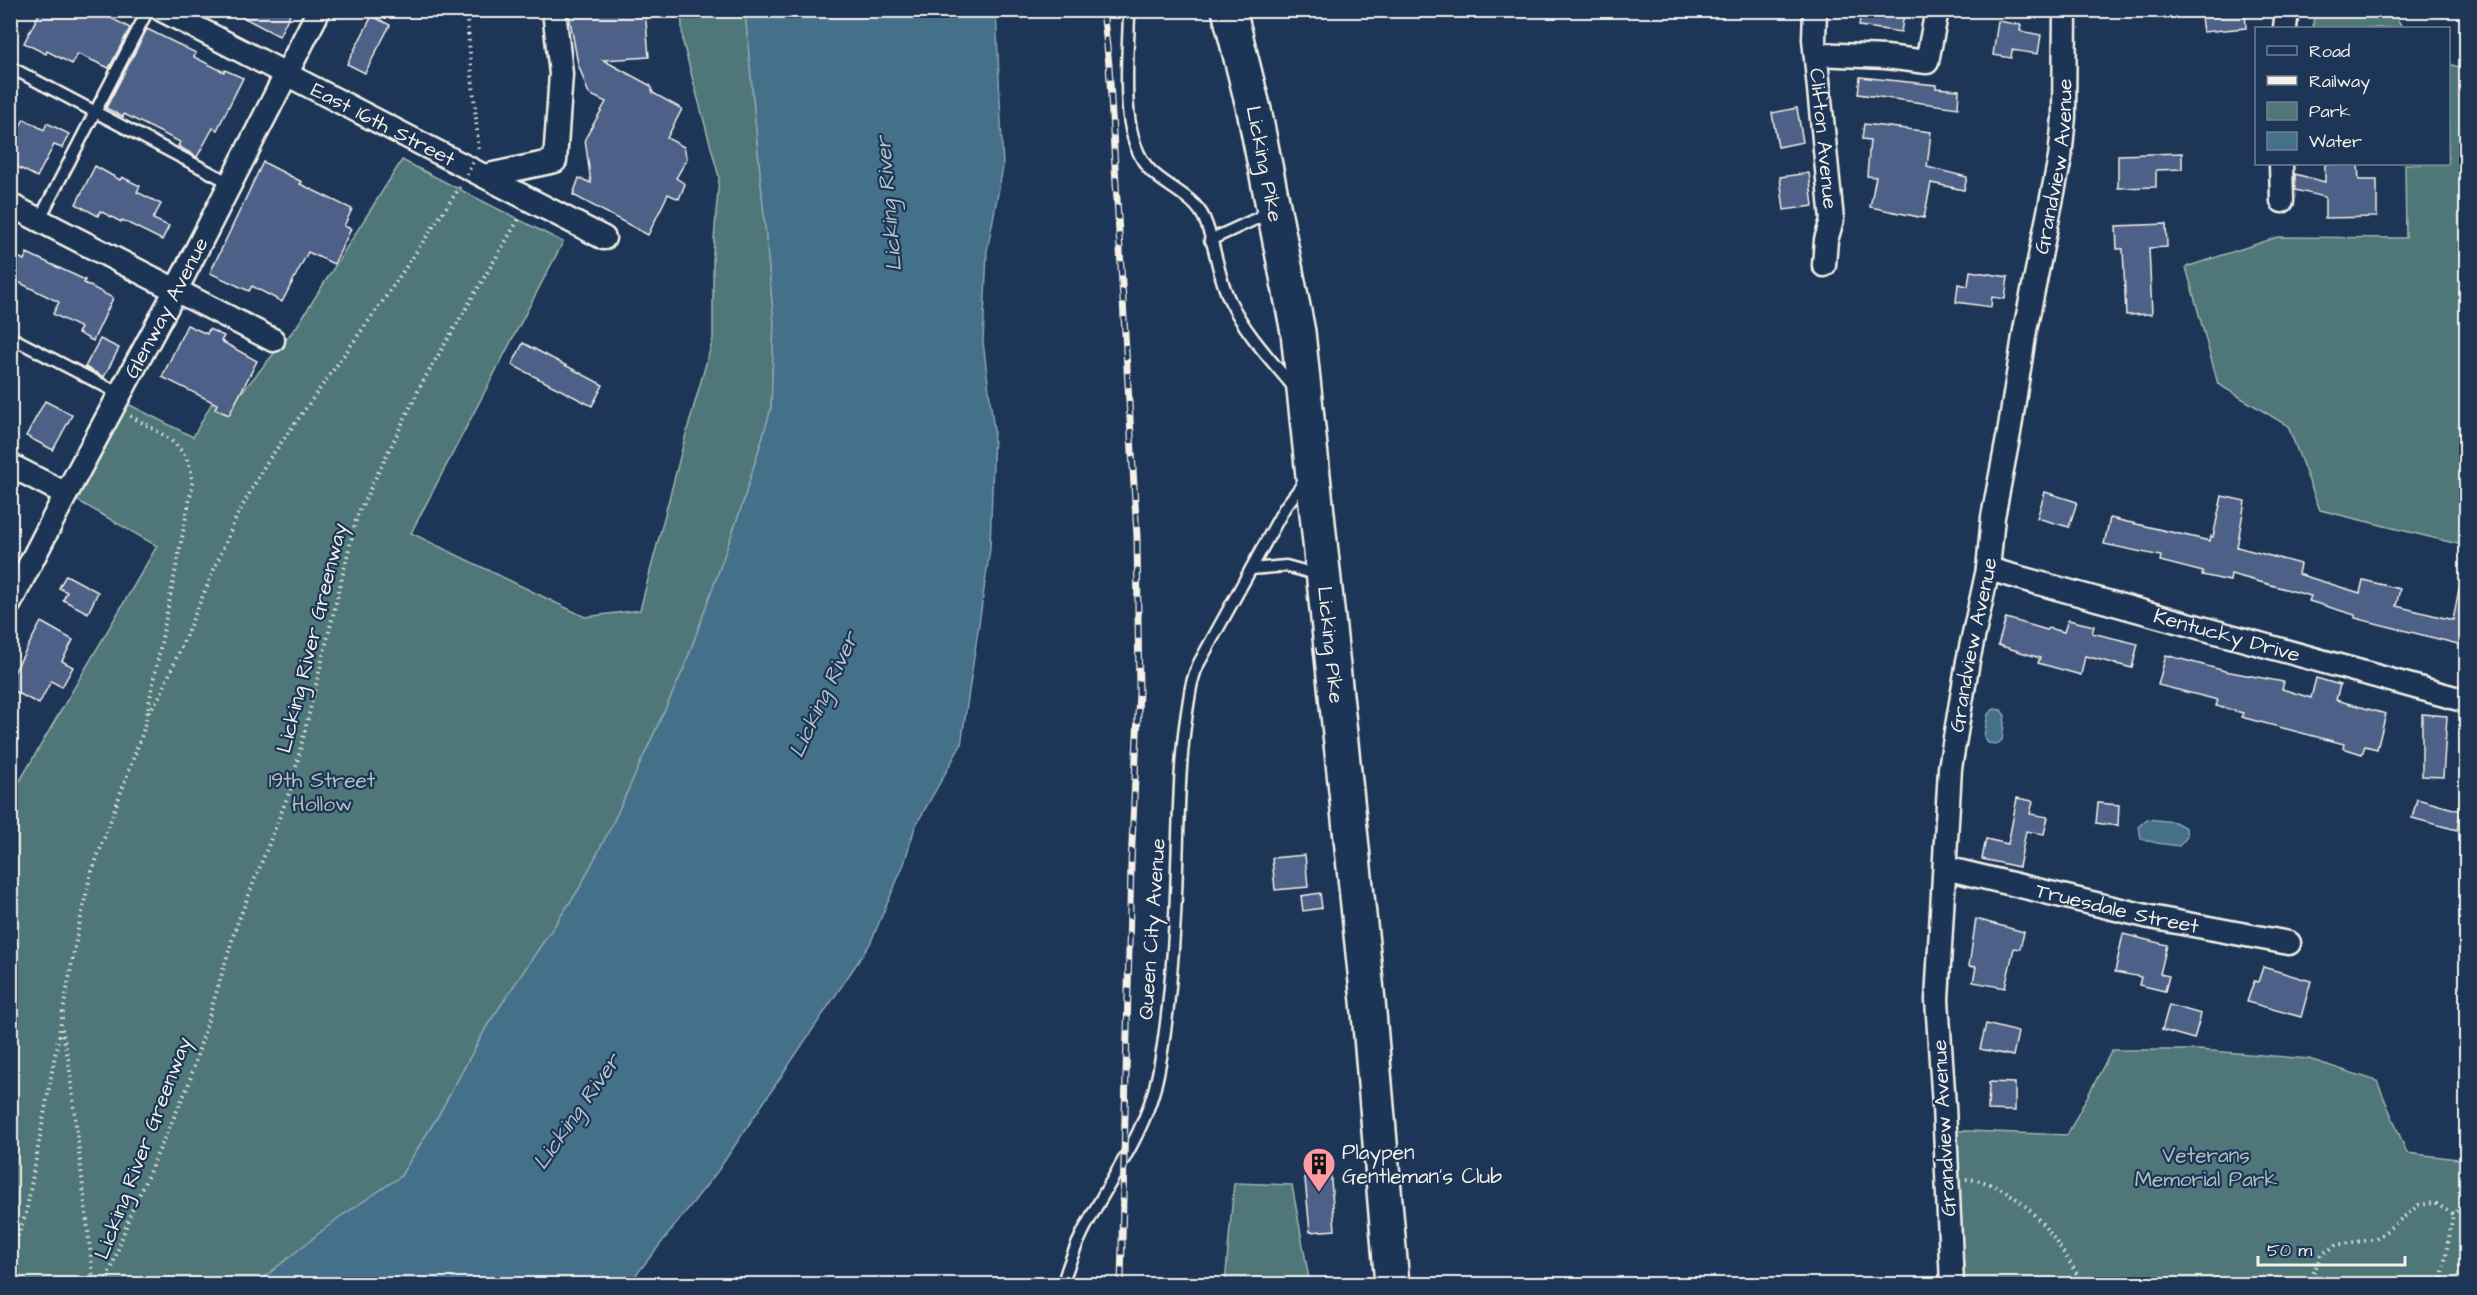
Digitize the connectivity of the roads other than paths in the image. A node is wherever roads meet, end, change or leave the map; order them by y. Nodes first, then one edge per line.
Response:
1 (148, 10) edge
2 (162, 10) edge
3 (319, 10) edge
4 (554, 10) edge
5 (1129, 10) edge
6 (1229, 10) edge
7 (1815, 10) edge
8 (1936, 10) edge
9 (2065, 10) edge
10 (2287, 10) edge
11 (2285, 27) edge
12 (1816, 54) junction
13 (10, 67) edge
14 (285, 74) junction
15 (97, 112) junction
16 (2281, 165) edge
17 (474, 178) junction
18 (230, 183) junction
19 (2282, 201) dead end
20 (10, 205) edge
21 (1274, 211) junction
22 (39, 220) junction
23 (604, 238) dead end
24 (1210, 240) junction
25 (1824, 265) dead end
26 (176, 290) junction
27 (10, 337) edge
28 (273, 340) dead end
29 (1303, 398) junction
30 (117, 401) junction
31 (10, 465) edge
32 (1312, 473) junction
33 (66, 494) junction
34 (1251, 569) junction
35 (1988, 569) junction
36 (1322, 576) junction
37 (10, 603) edge
38 (2466, 701) edge
39 (1945, 868) junction
40 (2289, 944) dead end
41 (1063, 1284) edge
42 (1392, 1284) edge
43 (1952, 1284) edge

1 - 15 lane
2 - 14 street, East 16th Street
3 - 14 street, Glenway Avenue
4 - 17 street
5 - 24 lane
6 - 21 main road, Licking Pike
7 - 12 street, Clifton Avenue
8 - 12 street
9 - 35 street, Grandview Avenue
10 - 11 street
12 - 25 street, Clifton Avenue
13 - 15 lane
14 - 17 street, East 16th Street
14 - 18 street, Glenway Avenue
15 - 18 lane
15 - 22 lane
16 - 19 street
17 - 23 street, East 16th Street
18 - 26 street, Glenway Avenue
20 - 22 street
21 - 24 lane
21 - 29 main road, Licking Pike
22 - 26 street
24 - 29 lane
26 - 28 street
26 - 30 street, Glenway Avenue
27 - 30 lane
29 - 32 main road, Licking Pike
30 - 33 street, Glenway Avenue
31 - 33 street
32 - 34 lane, Queen City Avenue
32 - 36 main road, Licking Pike
33 - 37 street, Glenway Avenue
34 - 36 lane
34 - 41 lane, Queen City Avenue
35 - 38 street, Kentucky Drive
35 - 39 street, Grandview Avenue
36 - 42 main road, Licking Pike
39 - 40 street, Truesdale Street
39 - 43 street, Grandview Avenue

